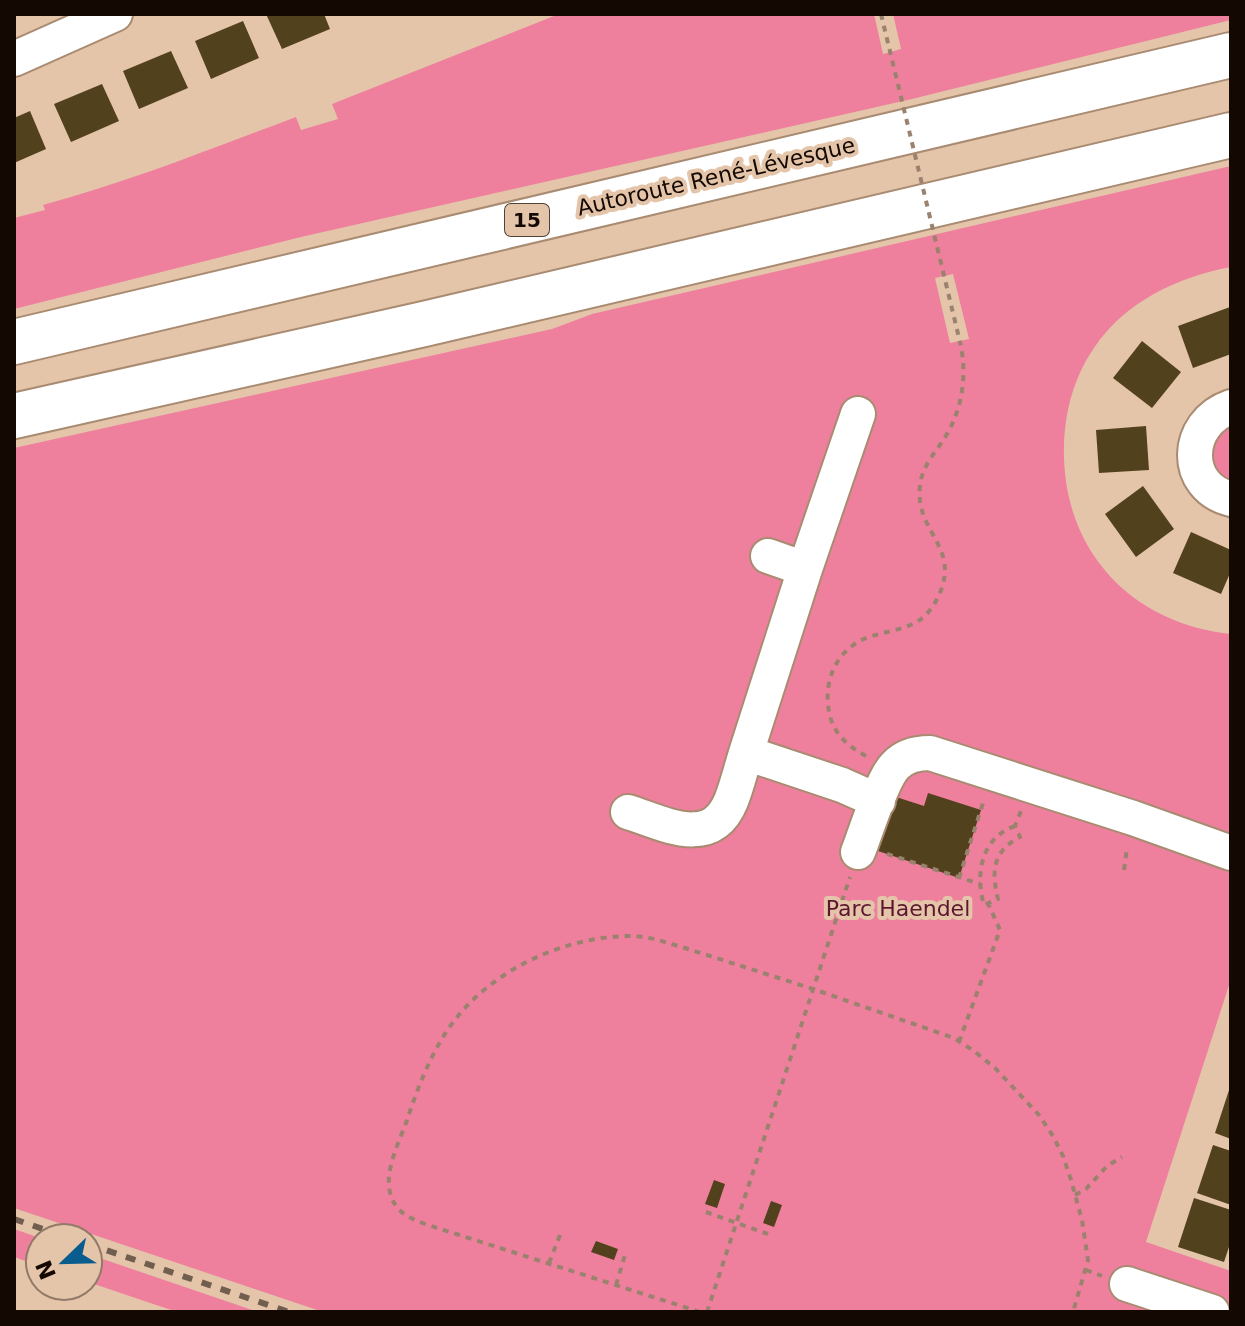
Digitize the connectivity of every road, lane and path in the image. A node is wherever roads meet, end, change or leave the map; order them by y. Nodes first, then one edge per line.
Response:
1 (115, 14) edge
2 (881, 14) edge
3 (51, 27) edge
4 (1231, 55) edge
5 (14, 59) edge
6 (1231, 135) edge
7 (14, 342) edge
8 (1231, 407) edge
9 (858, 414) dead end
10 (14, 416) edge
11 (1231, 499) edge
12 (768, 556) dead end
13 (805, 569) junction
14 (746, 753) junction
15 (875, 760) dead end
16 (985, 797) dead end
17 (878, 801) junction
18 (1021, 809) dead end
19 (628, 812) dead end
20 (1015, 826) junction
21 (1128, 843) dead end
22 (859, 849) junction
23 (1231, 853) edge
24 (999, 856) junction
25 (1006, 860) dead end
26 (1124, 870) dead end
27 (946, 873) junction
28 (959, 878) junction
29 (943, 882) dead end
30 (980, 884) junction
31 (988, 903) junction
32 (813, 989) junction
33 (959, 1042) junction
34 (1122, 1157) dead end
35 (1075, 1195) junction
36 (706, 1212) dead end
37 (736, 1223) junction
38 (562, 1230) dead end
39 (768, 1234) dead end
40 (625, 1255) dead end
41 (549, 1263) junction
42 (1086, 1270) junction
43 (1112, 1279) joint
44 (616, 1285) junction
45 (700, 1312) edge
46 (707, 1312) edge
47 (1073, 1312) edge
48 (1212, 1312) edge

1 - 3 street
2 - 15 path, bridge
3 - 5 street
4 - 7 highway, Autoroute René-Lévesque / 15
6 - 10 highway
8 - 11 street
9 - 13 street
12 - 13 street
13 - 14 street
14 - 17 street
14 - 19 street
16 - 28 path
17 - 22 street
17 - 23 street
18 - 20 path
20 - 24 path
20 - 30 path
21 - 26 path
22 - 27 path
22 - 32 path
24 - 25 path
24 - 31 path
27 - 28 path
27 - 29 path
28 - 30 path
30 - 31 path
31 - 33 path
32 - 33 path
32 - 37 path
32 - 41 path
33 - 35 path
34 - 35 path
35 - 42 path
36 - 37 path
37 - 39 path
37 - 46 path
38 - 41 path
40 - 44 path
41 - 44 path
42 - 43 path
42 - 47 path
43 - 48 street
44 - 45 path

